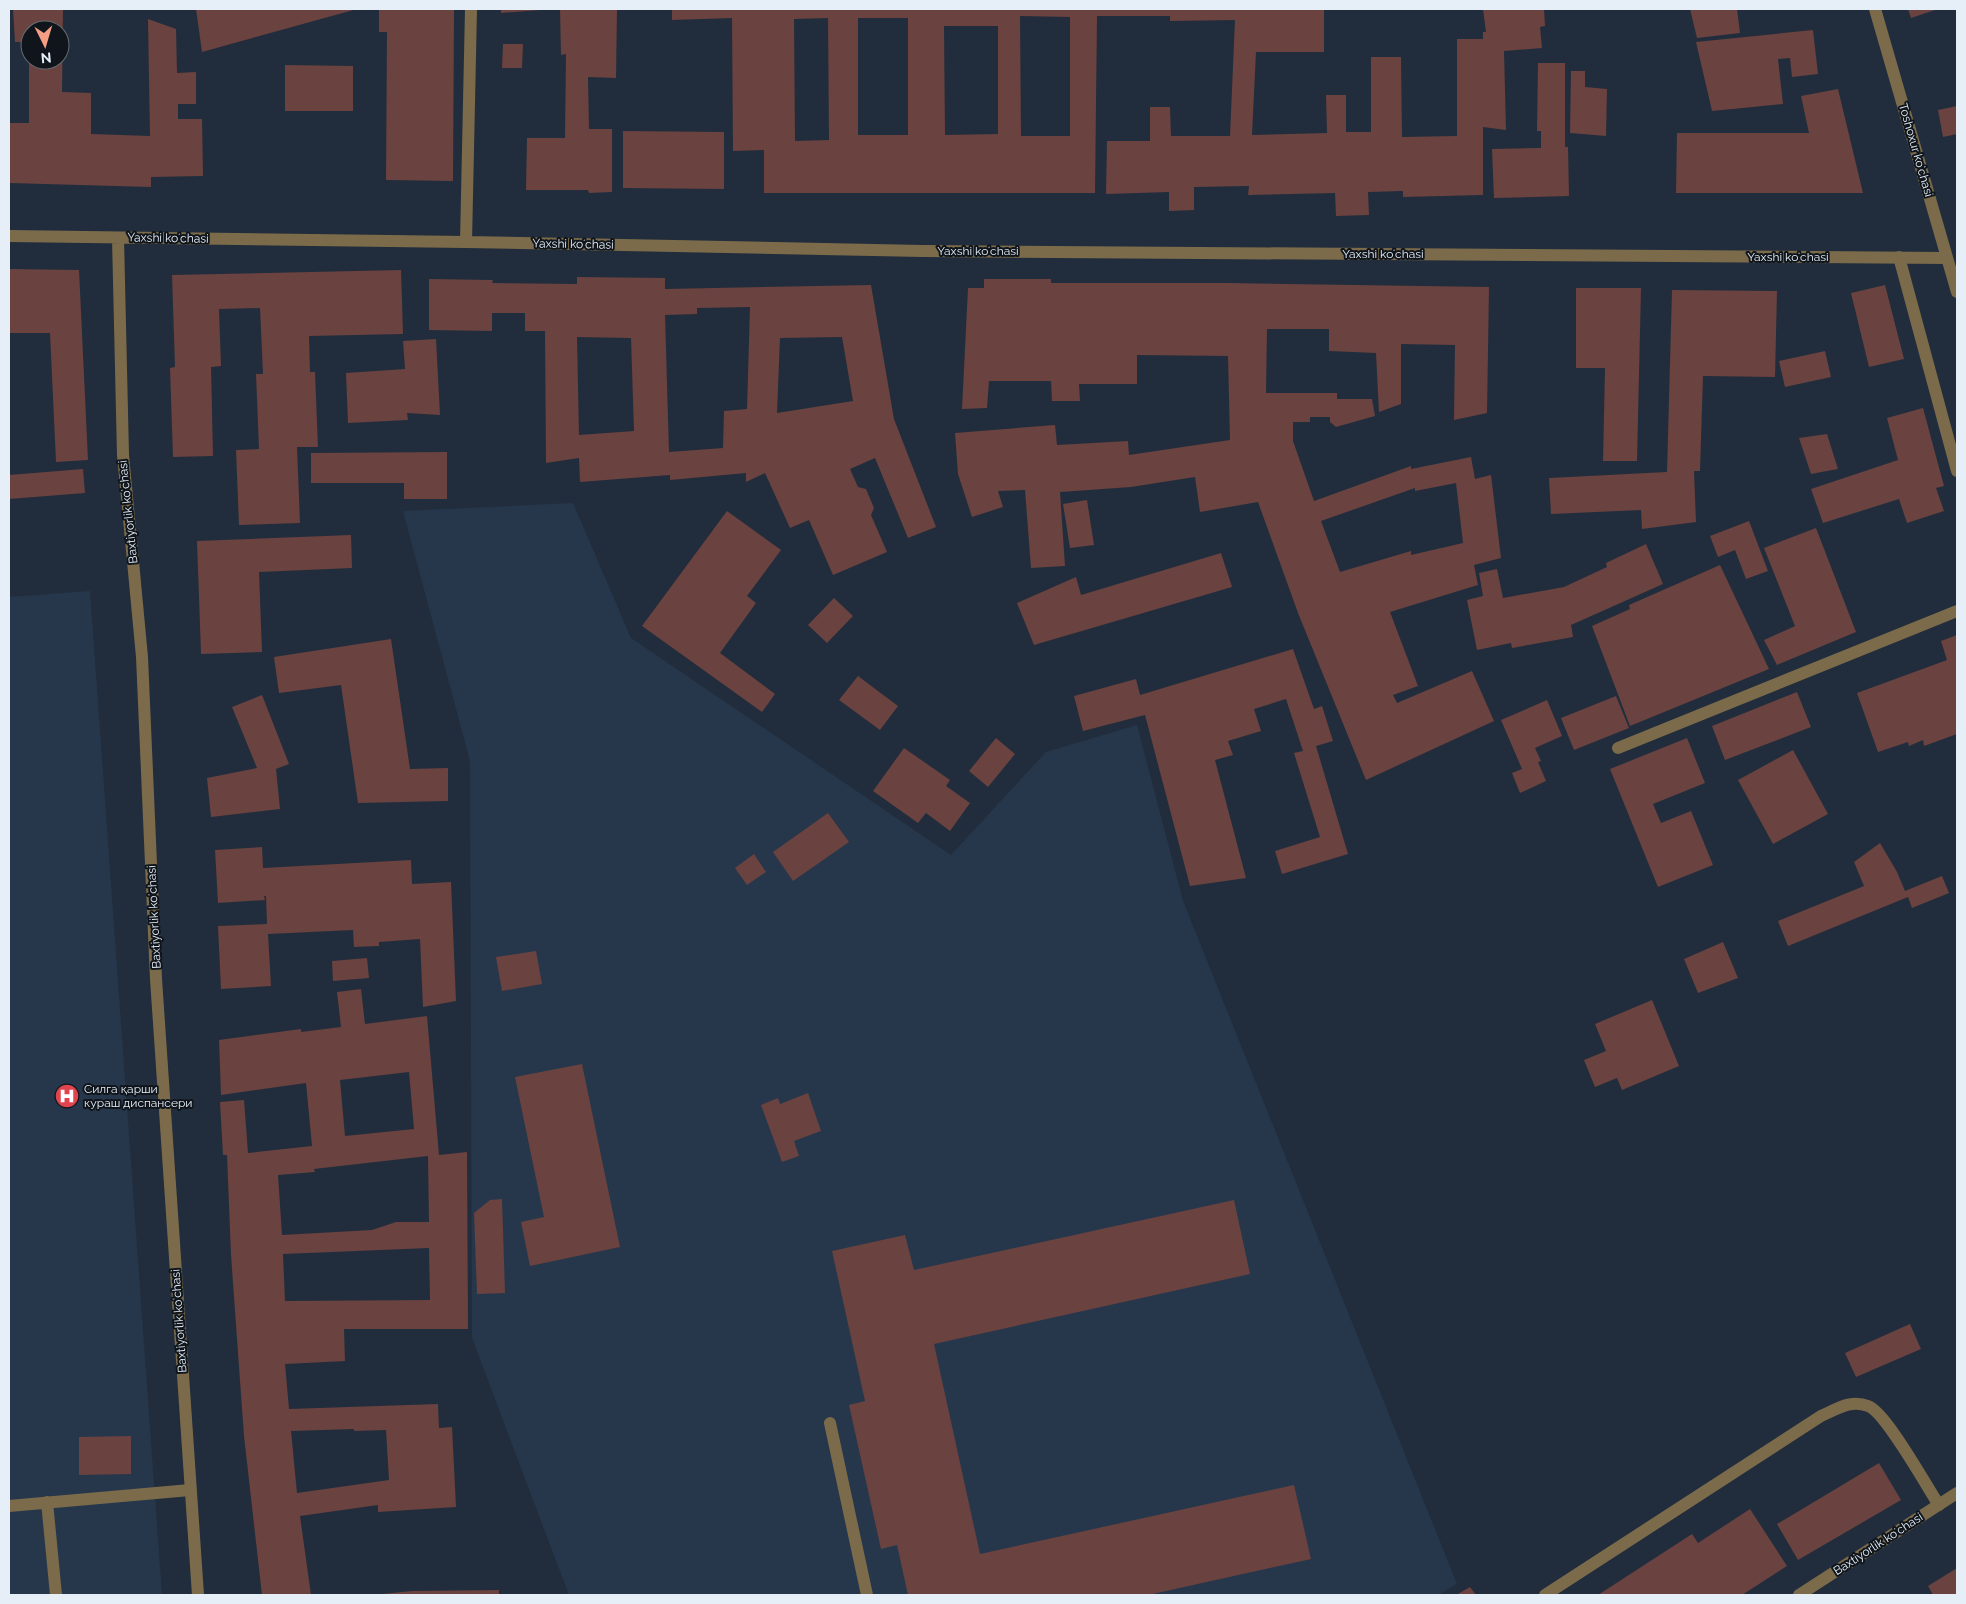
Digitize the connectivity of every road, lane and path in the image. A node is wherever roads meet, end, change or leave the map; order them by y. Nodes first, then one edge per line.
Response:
1 (471, 9) edge
2 (1874, 9) edge
3 (9, 236) edge
4 (118, 238) junction
5 (466, 242) junction
6 (1899, 257) junction
7 (1947, 258) junction
8 (1957, 292) edge
9 (1957, 471) edge
10 (1957, 611) edge
11 (1618, 748) dead end
12 (830, 1423) dead end
13 (190, 1490) junction
14 (1957, 1493) edge
15 (47, 1502) junction
16 (1939, 1505) junction
17 (9, 1506) edge
18 (56, 1595) edge
19 (198, 1595) edge
20 (867, 1595) edge
21 (1545, 1595) edge
22 (1799, 1595) edge

1 - 5 street
2 - 7 street, Toshoxur koʻchasi
3 - 4 street, Yaxshi koʻchasi
4 - 5 street, Yaxshi koʻchasi
4 - 13 street, Baxtiyorlik koʻchasi
5 - 6 street, Yaxshi koʻchasi
6 - 7 street, Yaxshi koʻchasi
6 - 9 street
7 - 8 street, Toshoxur koʻchasi
10 - 11 street
12 - 20 street
13 - 15 street
13 - 19 street, Baxtiyorlik koʻchasi
14 - 16 street, Baxtiyorlik koʻchasi
15 - 17 street
15 - 18 street
16 - 21 street
16 - 22 street, Baxtiyorlik koʻchasi

